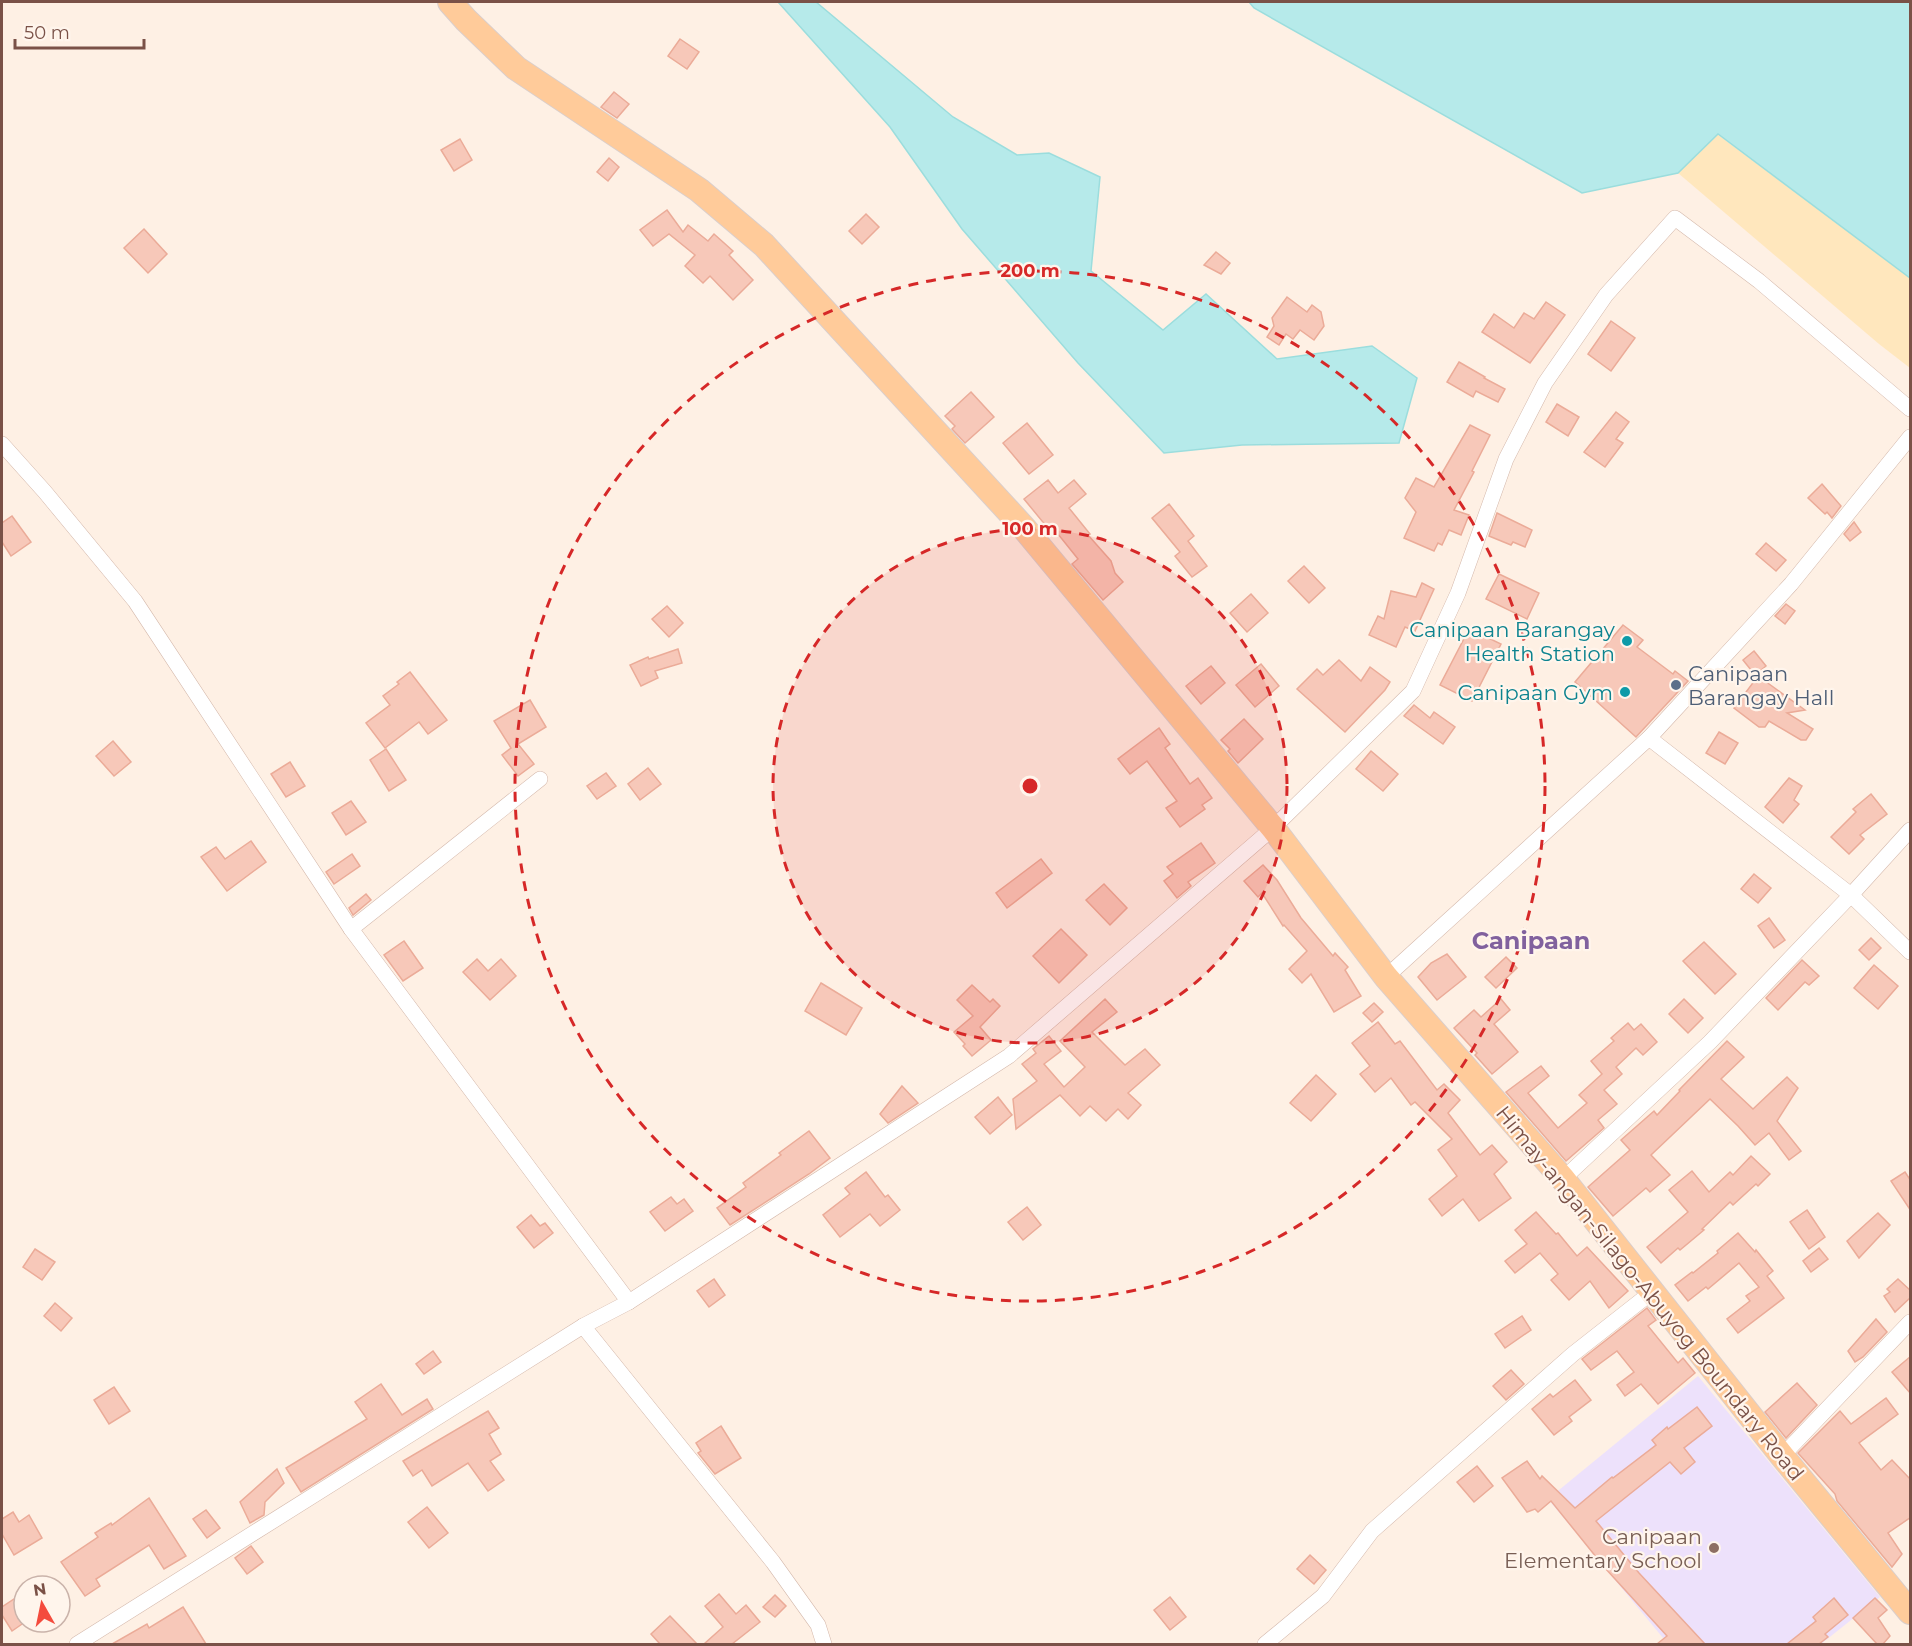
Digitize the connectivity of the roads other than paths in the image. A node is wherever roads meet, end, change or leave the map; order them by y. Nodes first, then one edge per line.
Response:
1 (450, 2) edge
2 (1911, 409) edge
3 (1911, 437) edge
4 (2, 444) edge
5 (1649, 738) junction
6 (540, 779) dead end
7 (1273, 828) junction
8 (1911, 830) edge
9 (1851, 895) junction
10 (351, 929) junction
11 (1911, 952) edge
12 (1386, 977) junction
13 (1563, 1179) junction
14 (1652, 1292) junction
15 (629, 1302) junction
16 (1911, 1322) edge
17 (583, 1326) junction
18 (1782, 1456) junction
19 (1911, 1612) edge
20 (77, 1644) edge
21 (824, 1644) edge
22 (1265, 1644) edge

1 - 7 main road, Himay-angan-Silago-Abuyog Boundary Road
2 - 7 street
3 - 5 street
4 - 10 street
5 - 9 street
5 - 12 street
6 - 10 street
7 - 12 main road, Himay-angan-Silago-Abuyog Boundary Road
7 - 15 street
8 - 9 street
9 - 11 street
9 - 13 street
10 - 15 street
12 - 13 main road, Himay-angan-Silago-Abuyog Boundary Road
13 - 14 main road, Himay-angan-Silago-Abuyog Boundary Road
14 - 18 main road, Himay-angan-Silago-Abuyog Boundary Road
14 - 22 street
15 - 17 street
16 - 18 street
17 - 20 street
17 - 21 street
18 - 19 main road, Himay-angan-Silago-Abuyog Boundary Road

